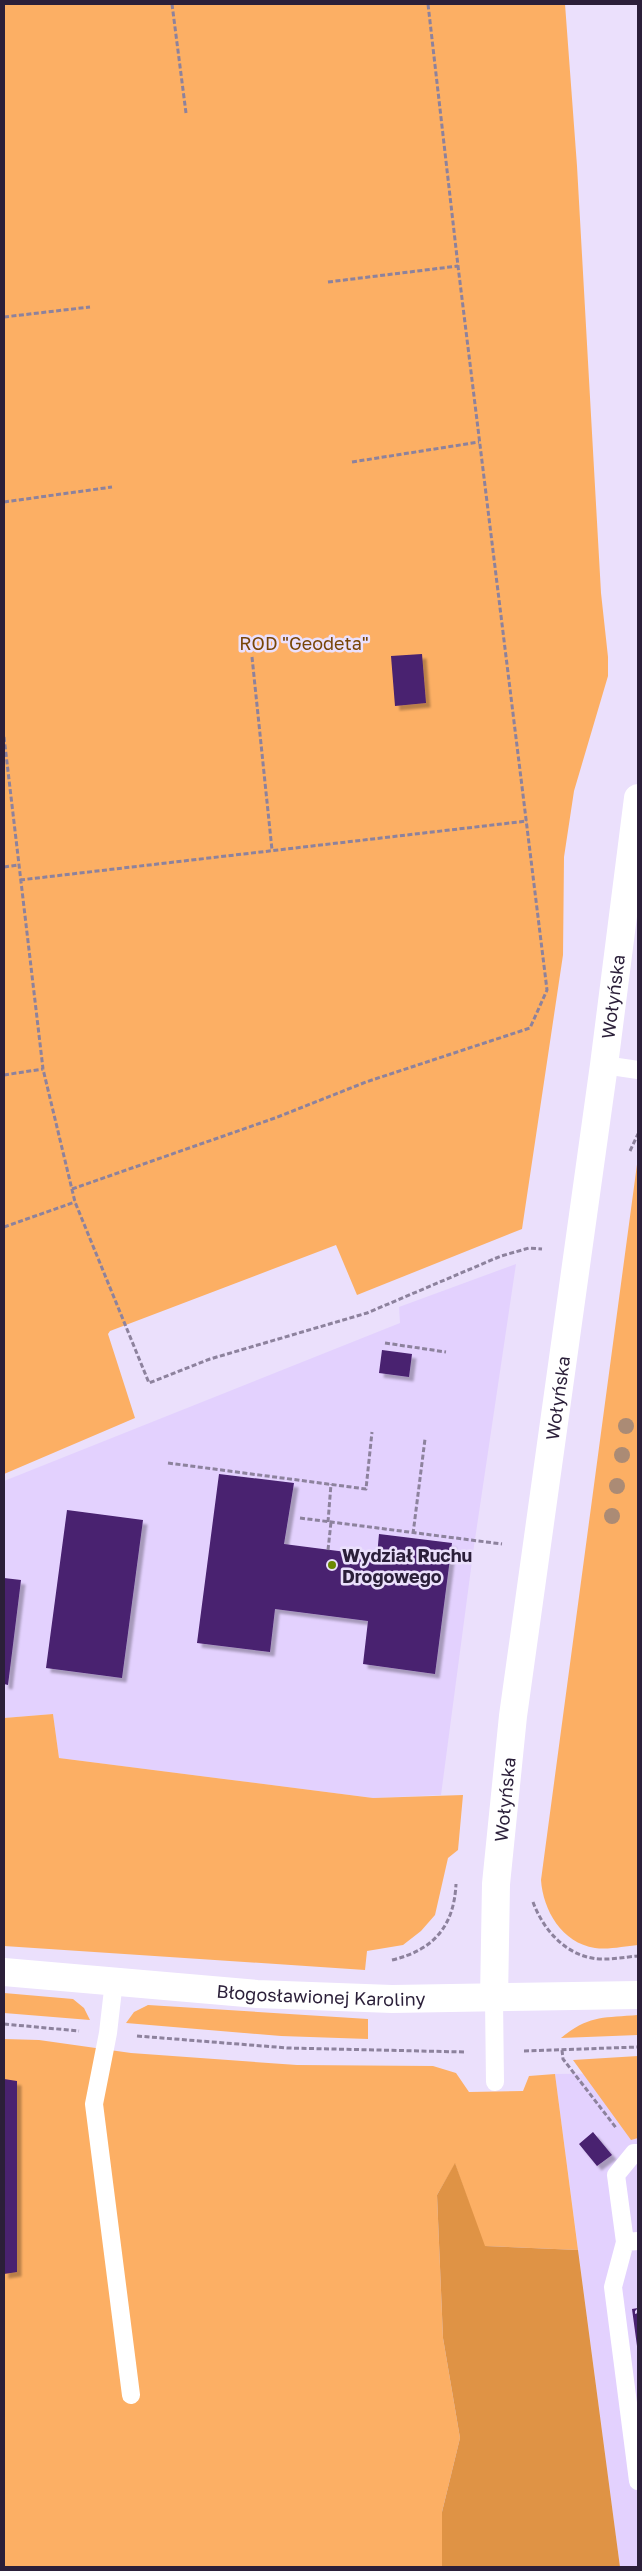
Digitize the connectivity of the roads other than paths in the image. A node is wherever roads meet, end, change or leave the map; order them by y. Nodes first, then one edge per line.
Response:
1 (638, 798) edge
2 (604, 1065) junction
3 (638, 1070) edge
4 (4, 1972) edge
5 (114, 1981) junction
6 (638, 1995) edge
7 (494, 1999) junction
8 (495, 2082) dead end
9 (636, 2153) edge
10 (632, 2241) edge
11 (132, 2395) dead end
12 (638, 2481) edge

1 - 2 street, Wołyńska
2 - 3 lane
2 - 7 street, Wołyńska
4 - 5 street, Błogosławionej Karoliny
5 - 7 street, Błogosławionej Karoliny
5 - 11 lane
6 - 7 street, Błogosławionej Karoliny
7 - 8 lane
9 - 10 lane
10 - 12 lane

